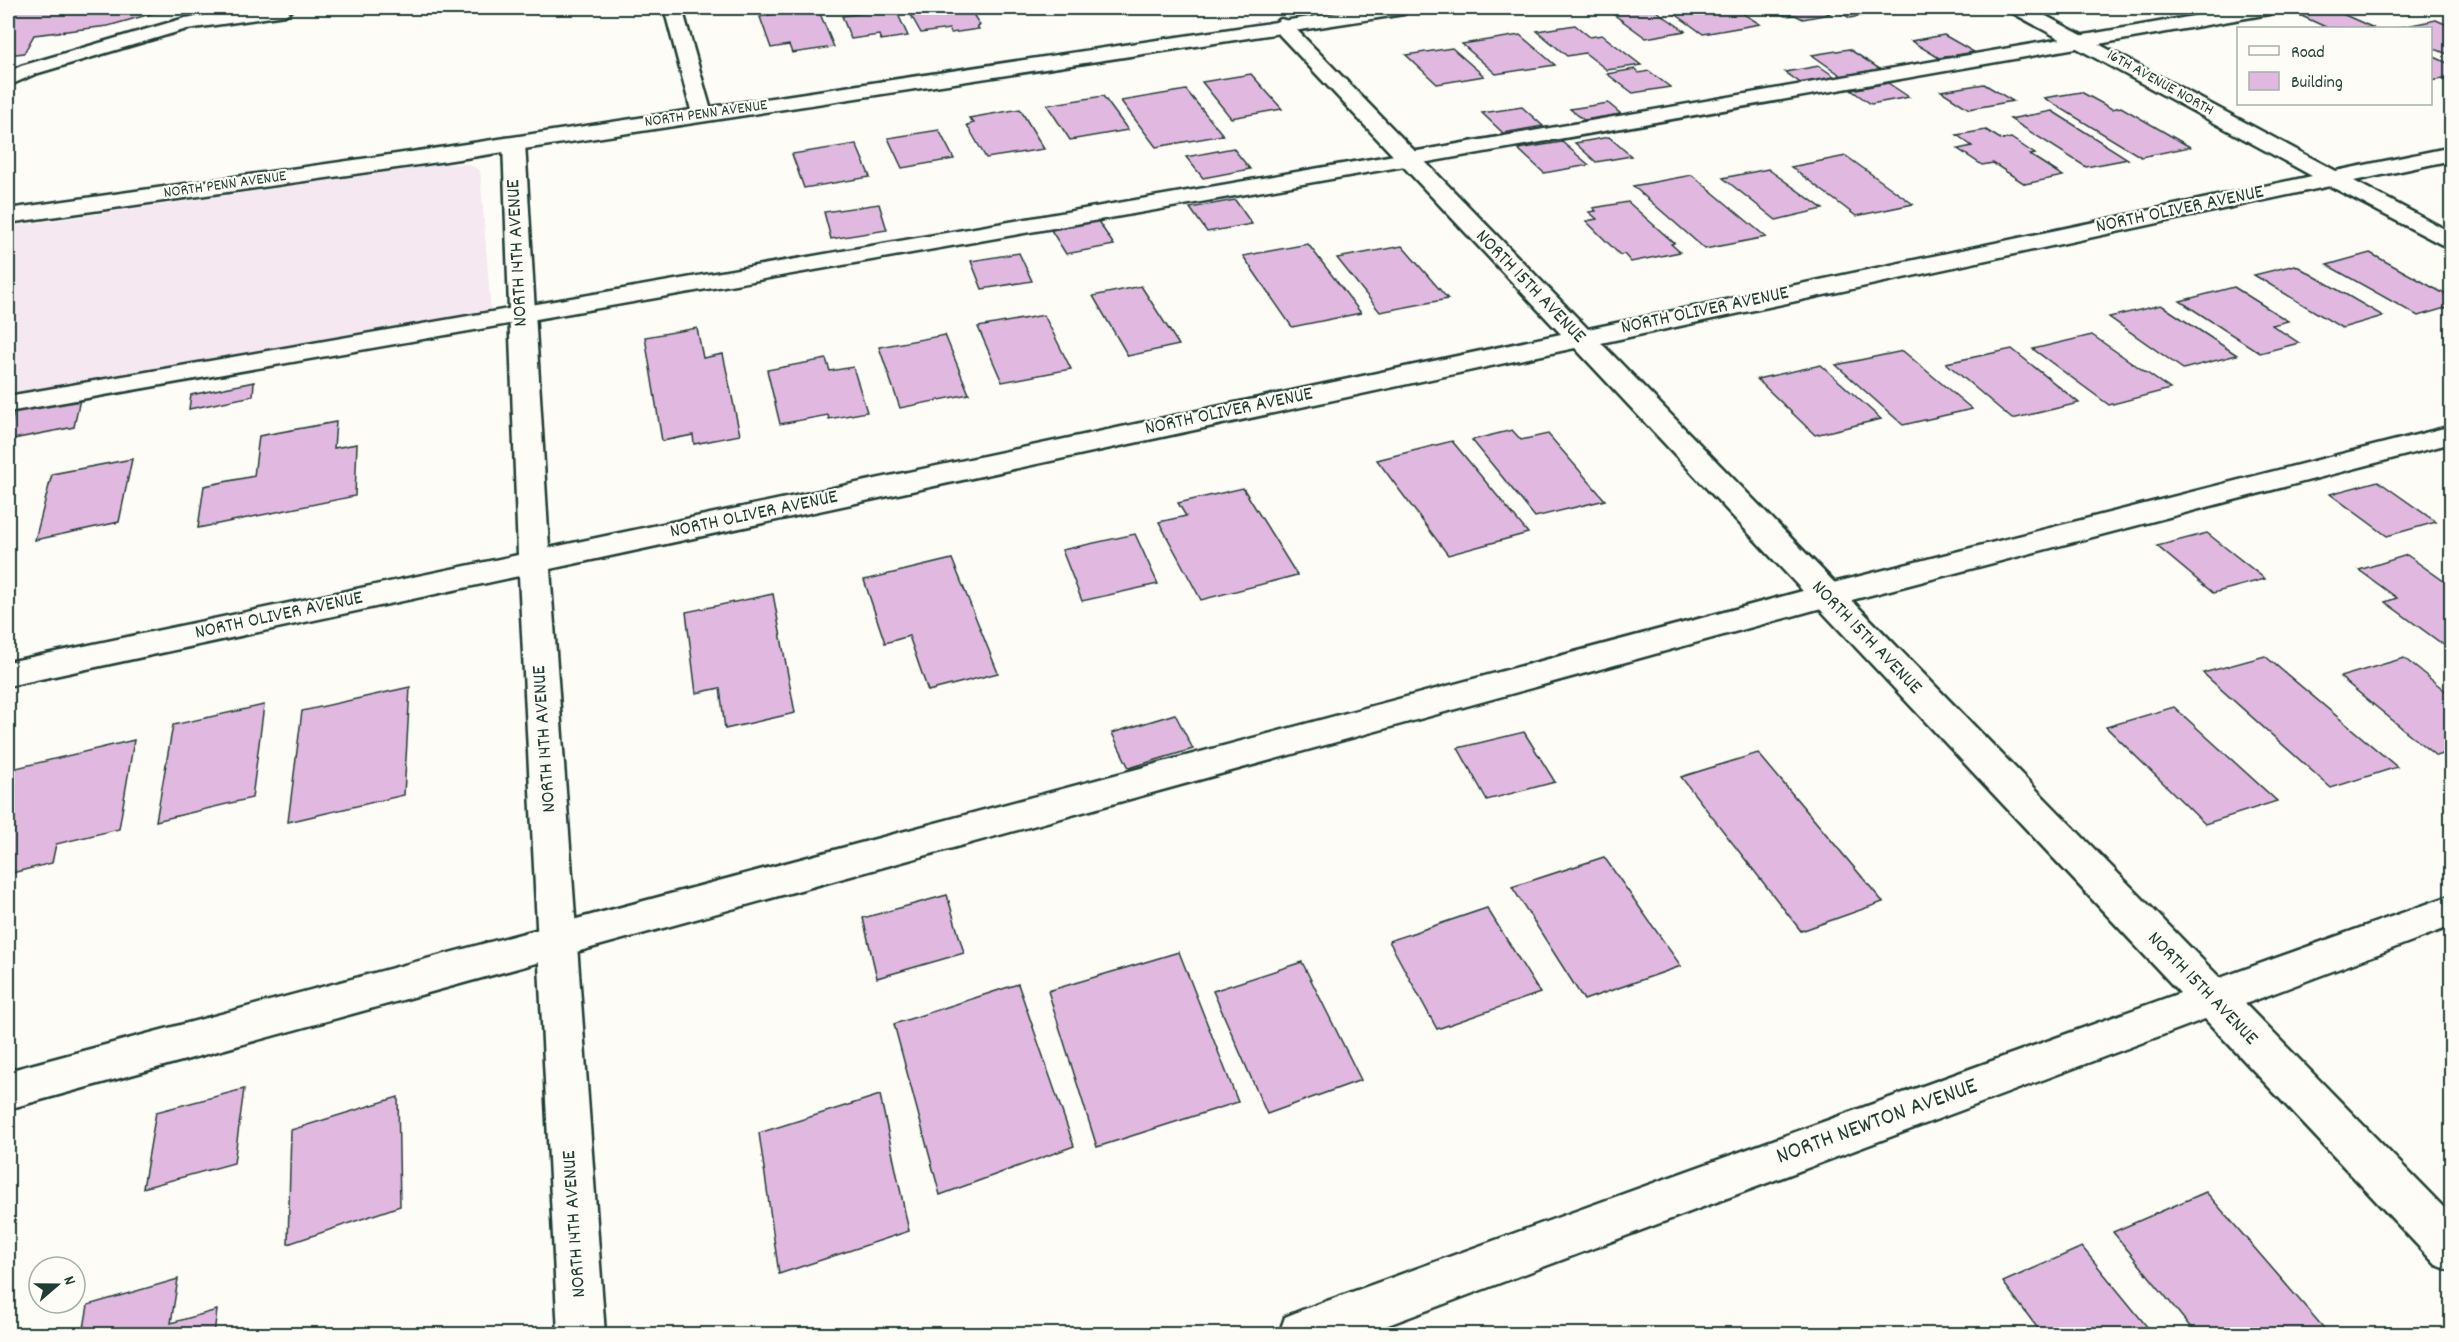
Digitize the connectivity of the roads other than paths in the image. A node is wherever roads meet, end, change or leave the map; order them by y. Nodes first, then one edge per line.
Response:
1 (674, 8) edge
2 (1404, 8) edge
3 (2018, 8) edge
4 (2269, 8) edge
5 (285, 9) edge
6 (1281, 25) junction
7 (2080, 39) junction
8 (8, 80) edge
9 (702, 114) junction
10 (514, 142) junction
11 (2451, 153) edge
12 (1408, 159) junction
13 (2332, 178) junction
14 (8, 216) edge
15 (2451, 243) edge
16 (521, 314) junction
17 (1578, 337) junction
18 (8, 404) edge
19 (2451, 434) edge
20 (534, 562) junction
21 (1825, 596) junction
22 (8, 674) edge
23 (2451, 910) edge
24 (558, 942) junction
25 (2212, 999) junction
26 (8, 1090) edge
27 (2451, 1250) edge
28 (582, 1335) edge
29 (1302, 1335) edge

1 - 9 street
2 - 6 street, NORTH PENN AVENUE
3 - 7 street, 16TH AVENUE NORTH
4 - 7 street
5 - 8 street
6 - 9 street, NORTH PENN AVENUE
6 - 12 street, NORTH 15TH AVENUE
7 - 12 street
7 - 13 street, 16TH AVENUE NORTH
9 - 10 street, NORTH PENN AVENUE
10 - 14 street, NORTH PENN AVENUE
10 - 16 street, NORTH 14TH AVENUE
11 - 13 street, NORTH OLIVER AVENUE
12 - 16 street
12 - 17 street, NORTH 15TH AVENUE
13 - 15 street, 16TH AVENUE NORTH
13 - 17 street, NORTH OLIVER AVENUE
16 - 18 street
16 - 20 street, NORTH 14TH AVENUE
17 - 20 street, NORTH OLIVER AVENUE
17 - 21 street, NORTH 15TH AVENUE
19 - 21 street
20 - 22 street, NORTH OLIVER AVENUE
20 - 24 street, NORTH 14TH AVENUE
21 - 24 street
21 - 25 street, NORTH 15TH AVENUE
23 - 25 street, NORTH NEWTON AVENUE
24 - 26 street
24 - 28 street, NORTH 14TH AVENUE
25 - 27 street, NORTH 15TH AVENUE
25 - 29 street, NORTH NEWTON AVENUE

